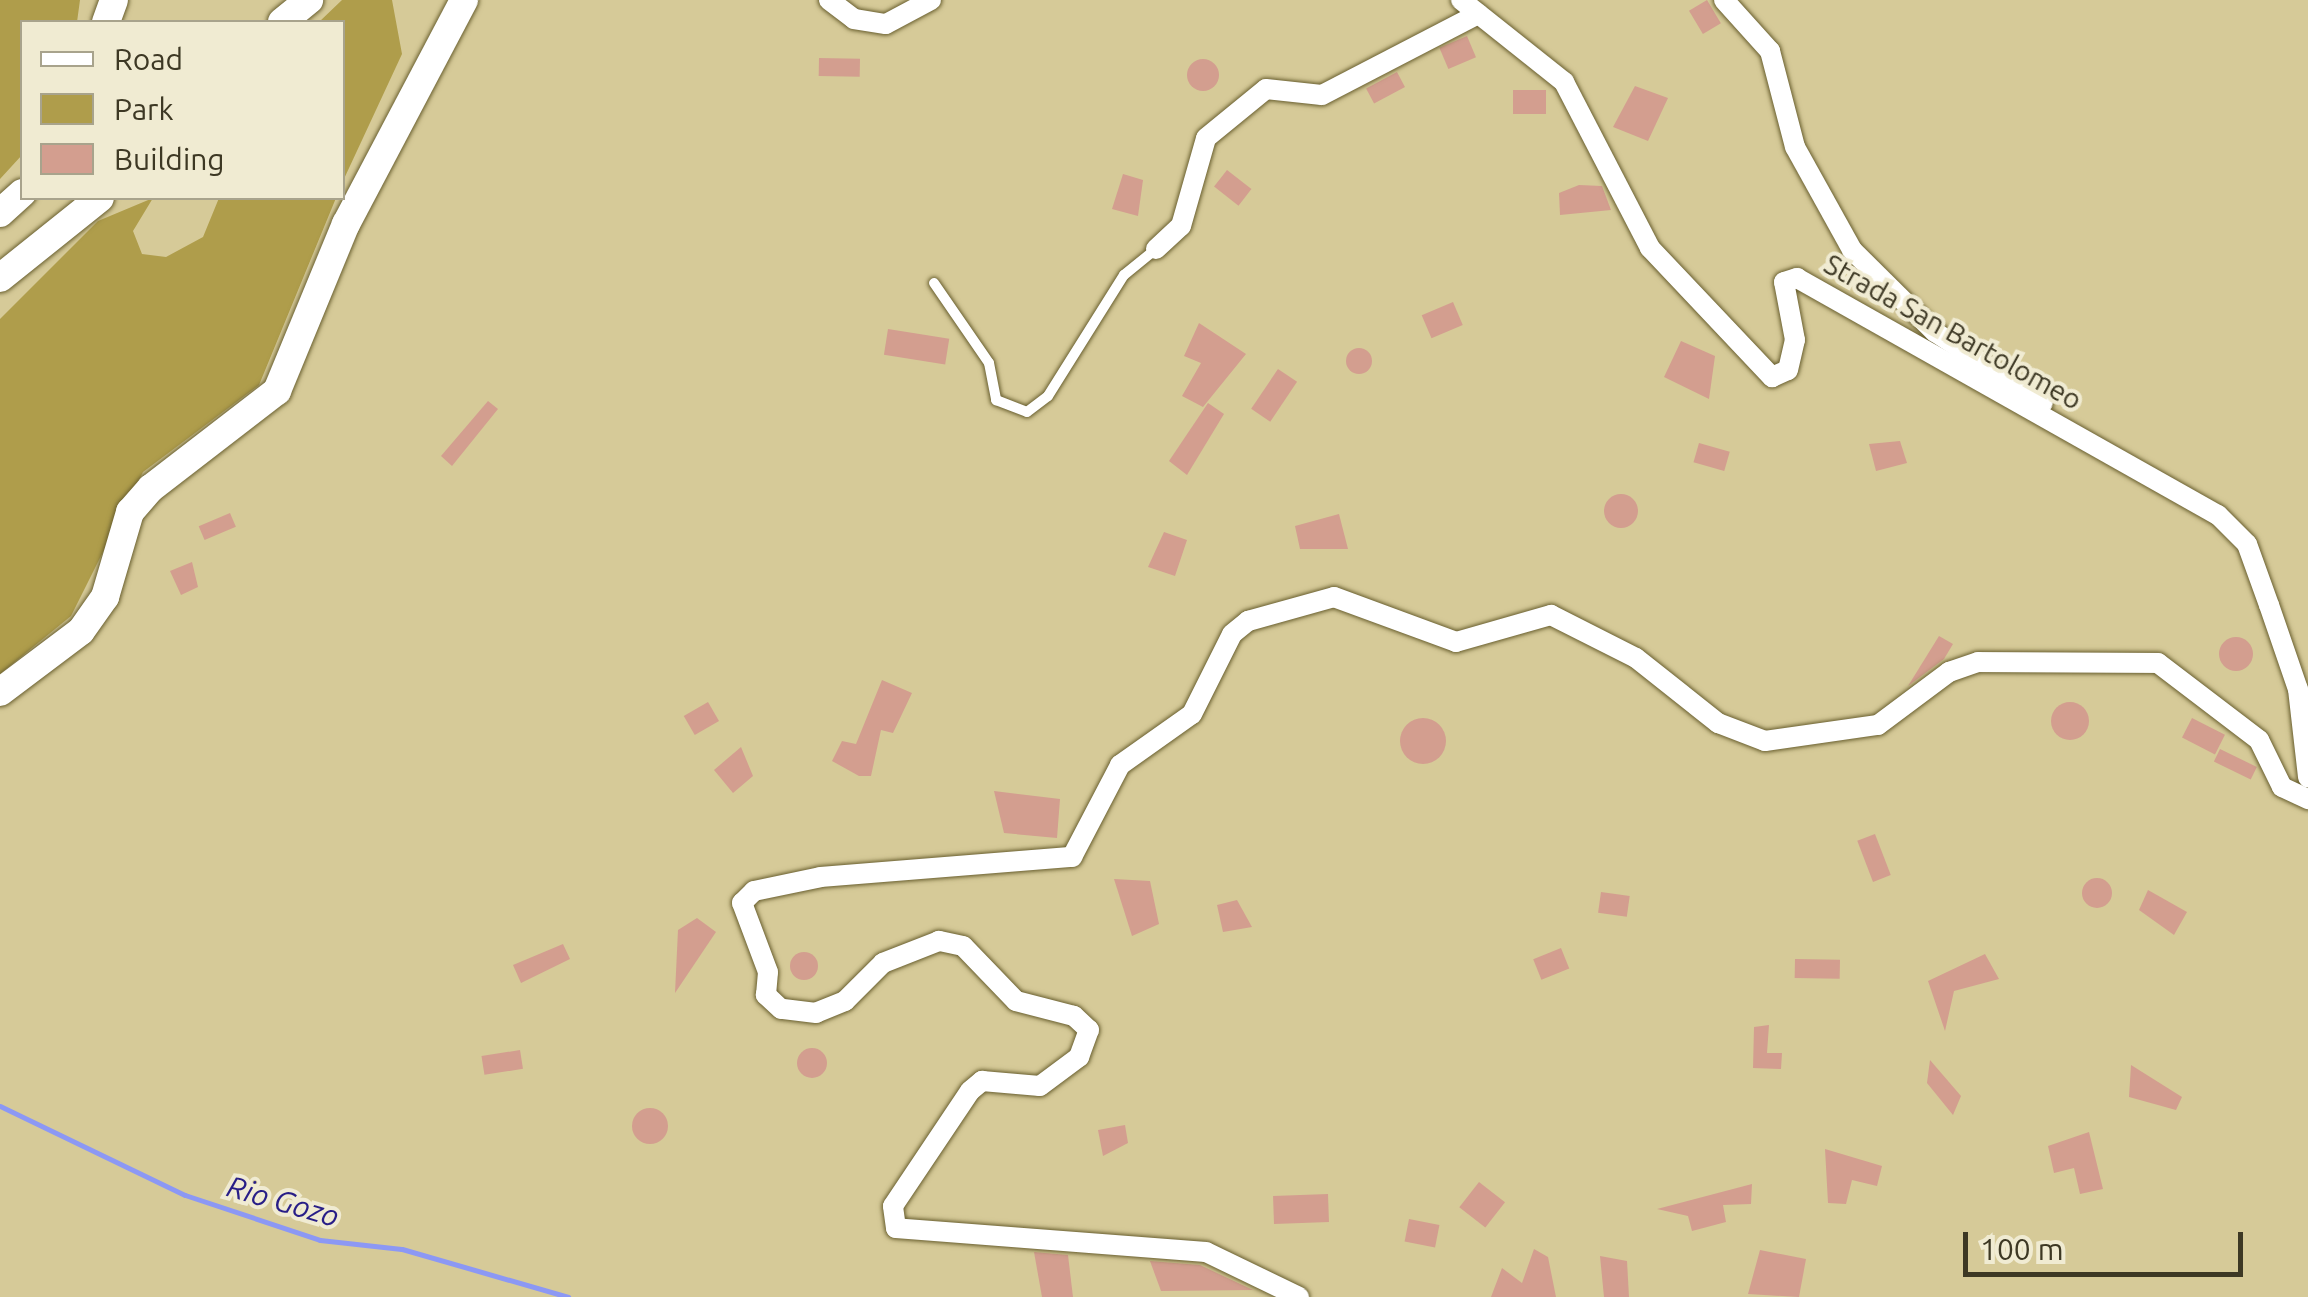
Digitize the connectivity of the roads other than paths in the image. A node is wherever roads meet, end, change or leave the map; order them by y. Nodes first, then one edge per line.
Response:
1 (309, 0) edge
2 (464, 0) edge
3 (829, 0) edge
4 (932, 0) edge
5 (1462, 0) edge
6 (1724, 0) edge
7 (1478, 14) junction
8 (284, 20) edge
9 (20, 195) edge
10 (98, 200) edge
11 (0, 213) edge
12 (1156, 249) joint
13 (0, 278) edge
14 (934, 283) dead end
15 (2068, 427) junction
16 (0, 692) edge
17 (2308, 777) edge
18 (2308, 798) edge
19 (1299, 1297) edge

1 - 8 main road
2 - 16 main road
3 - 4 street
5 - 7 street, Strada San Bartolomeo
6 - 15 street
7 - 12 street
7 - 15 street, Strada San Bartolomeo
9 - 11 main road
10 - 13 main road
12 - 14 lane
15 - 17 street, Strada San Bartolomeo
18 - 19 street

